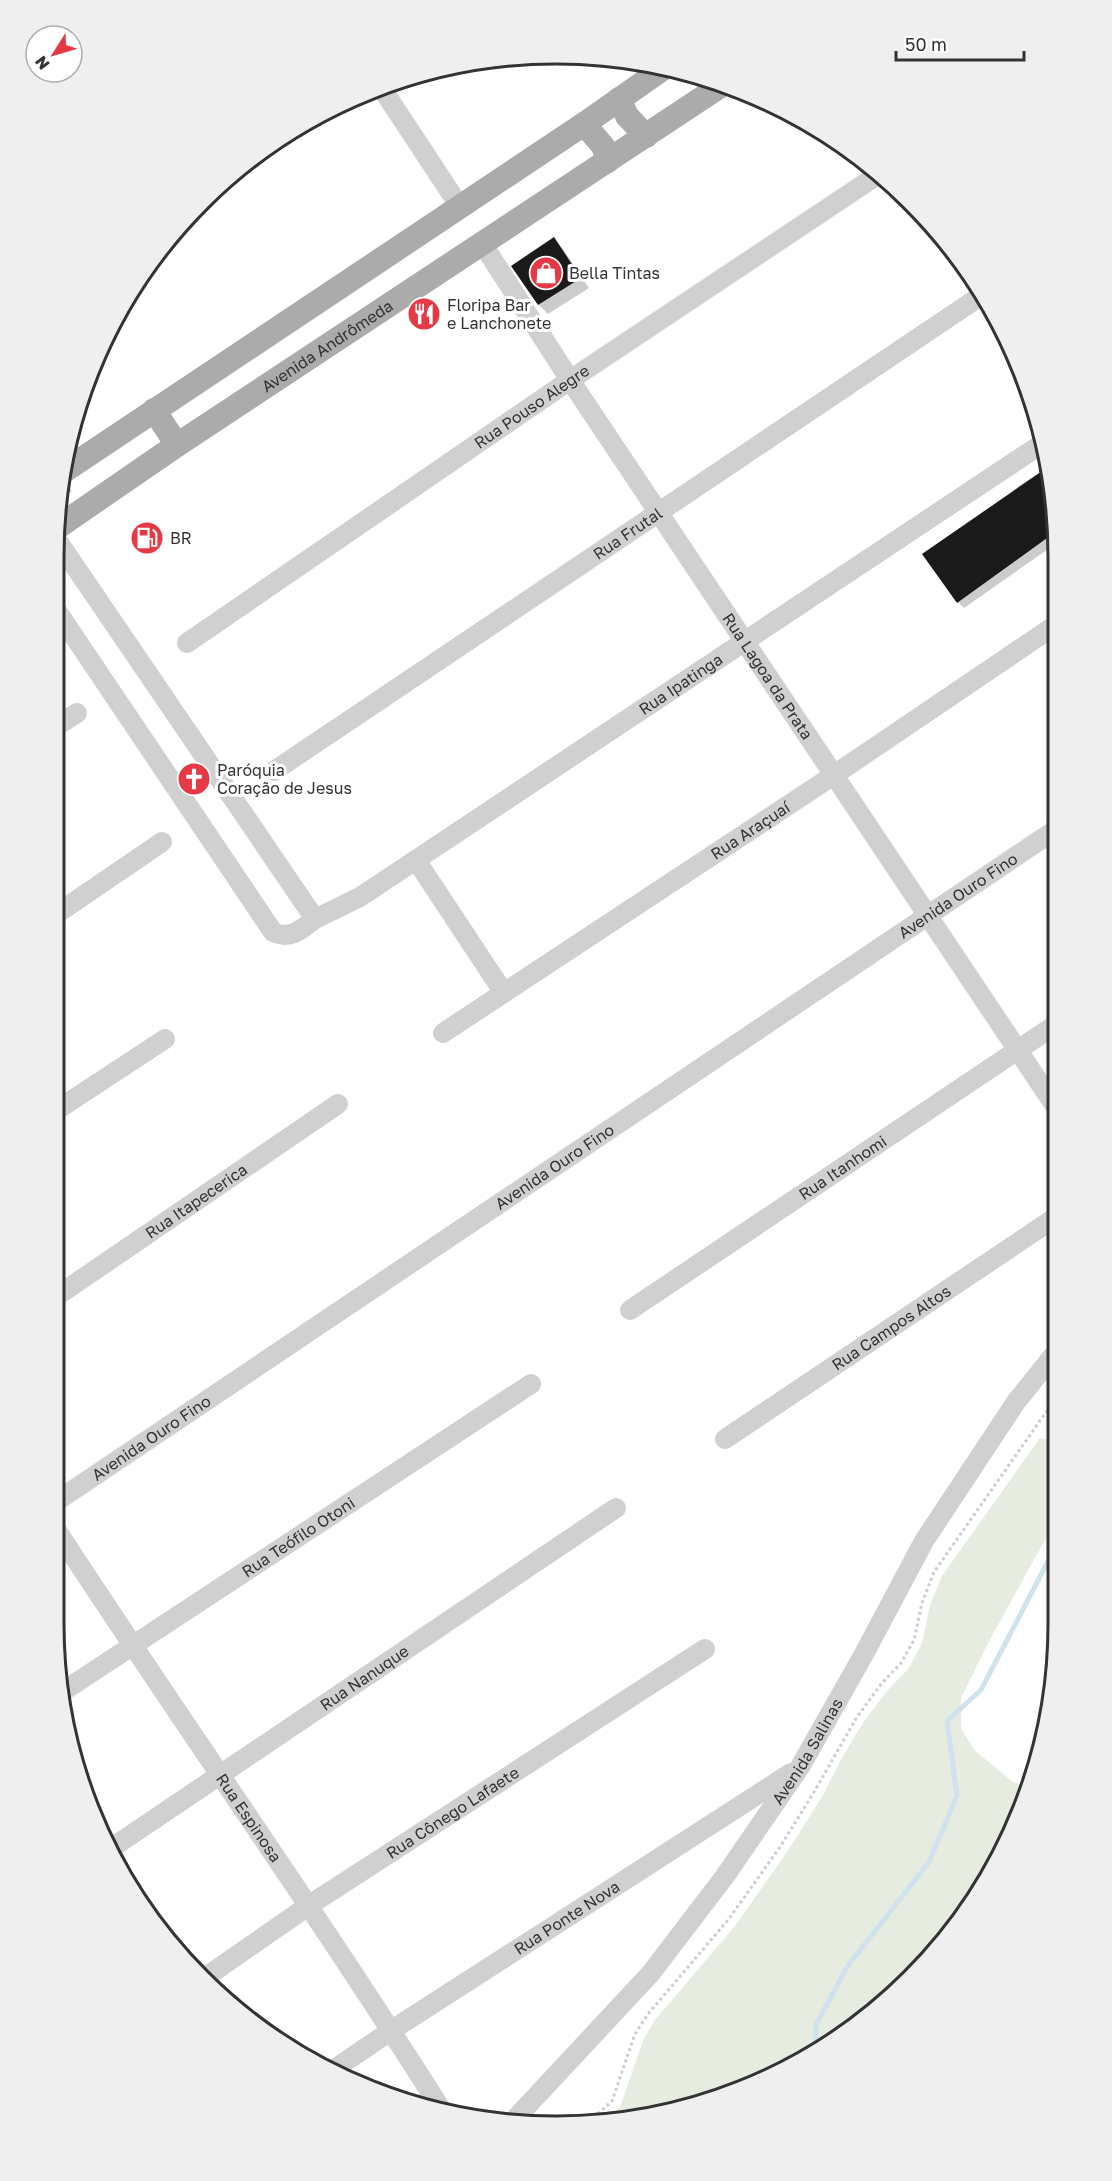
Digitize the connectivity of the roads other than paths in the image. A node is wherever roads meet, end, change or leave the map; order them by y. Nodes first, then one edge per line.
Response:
1 (654, 75) edge
2 (713, 91) edge
3 (386, 95) edge
4 (619, 99) junction
5 (584, 124) junction
6 (646, 136) junction
7 (608, 161) junction
8 (871, 179) edge
9 (460, 207) junction
10 (482, 243) junction
11 (975, 299) edge
12 (570, 380) junction
13 (154, 410) junction
14 (177, 445) junction
15 (1035, 448) edge
16 (73, 465) edge
17 (659, 514) junction
18 (66, 521) edge
19 (64, 551) edge
20 (64, 621) edge
21 (1048, 630) edge
22 (745, 641) junction
23 (187, 643) dead end
24 (77, 713) dead end
25 (64, 721) edge
26 (274, 771) dead end
27 (834, 776) junction
28 (1048, 835) edge
29 (162, 842) dead end
30 (416, 860) junction
31 (64, 909) edge
32 (928, 916) junction
33 (315, 920) junction
34 (504, 993) junction
35 (1048, 1030) edge
36 (443, 1033) dead end
37 (165, 1039) dead end
38 (1017, 1051) junction
39 (1048, 1096) edge
40 (338, 1104) dead end
41 (64, 1105) edge
42 (1048, 1222) edge
43 (64, 1291) edge
44 (630, 1310) dead end
45 (1048, 1362) edge
46 (531, 1384) dead end
47 (725, 1439) dead end
48 (64, 1496) edge
49 (616, 1508) dead end
50 (64, 1541) edge
51 (131, 1645) junction
52 (705, 1649) dead end
53 (69, 1687) edge
54 (800, 1767) junction
55 (220, 1775) junction
56 (116, 1845) edge
57 (308, 1906) junction
58 (210, 1974) edge
59 (392, 2030) junction
60 (339, 2066) edge
61 (437, 2102) edge
62 (519, 2115) edge

1 - 4 main road
2 - 6 main road, Avenida Andrômeda
3 - 9 street
4 - 5 main road
4 - 6 main road
5 - 7 main road
5 - 9 main road
6 - 7 main road, Avenida Andrômeda
7 - 10 main road, Avenida Andrômeda
8 - 12 street, Rua Pouso Alegre
9 - 13 main road
10 - 12 street, Rua Lagoa da Prata
10 - 14 main road, Avenida Andrômeda
11 - 17 street, Rua Frutal
12 - 17 street, Rua Lagoa da Prata
12 - 23 street, Rua Pouso Alegre
13 - 14 main road
13 - 16 main road
14 - 18 main road, Avenida Andrômeda
15 - 22 street, Rua Ipatinga
17 - 22 street, Rua Lagoa da Prata
17 - 26 street, Rua Frutal
19 - 33 street
20 - 33 street, Rua Ipatinga
21 - 27 street, Rua Araçuaí
22 - 27 street, Rua Lagoa da Prata
22 - 30 street, Rua Ipatinga
24 - 25 street
27 - 32 street, Rua Lagoa da Prata
27 - 34 street, Rua Araçuaí
28 - 32 street, Avenida Ouro Fino
29 - 31 street
30 - 33 street, Rua Ipatinga
30 - 34 street
32 - 38 street, Rua Lagoa da Prata
32 - 48 street, Avenida Ouro Fino
34 - 36 street, Rua Araçuaí
35 - 38 street, Rua Itanhomi
37 - 41 street
38 - 39 street, Rua Lagoa da Prata
38 - 44 street, Rua Itanhomi
40 - 43 street, Rua Itapecerica
42 - 47 street, Rua Campos Altos
45 - 54 street, Avenida Salinas
46 - 51 street, Rua Teófilo Otoni
49 - 55 street, Rua Nanuque
50 - 51 street, Rua Espinosa
51 - 53 street, Rua Teófilo Otoni
51 - 55 street, Rua Espinosa
52 - 57 street, Rua Cônego Lafaete
54 - 59 street, Rua Ponte Nova
54 - 62 street, Avenida Salinas
55 - 56 street, Rua Nanuque
55 - 57 street, Rua Espinosa
57 - 58 street, Rua Cônego Lafaete
57 - 59 street, Rua Espinosa
59 - 60 street, Rua Ponte Nova
59 - 61 street, Rua Espinosa

